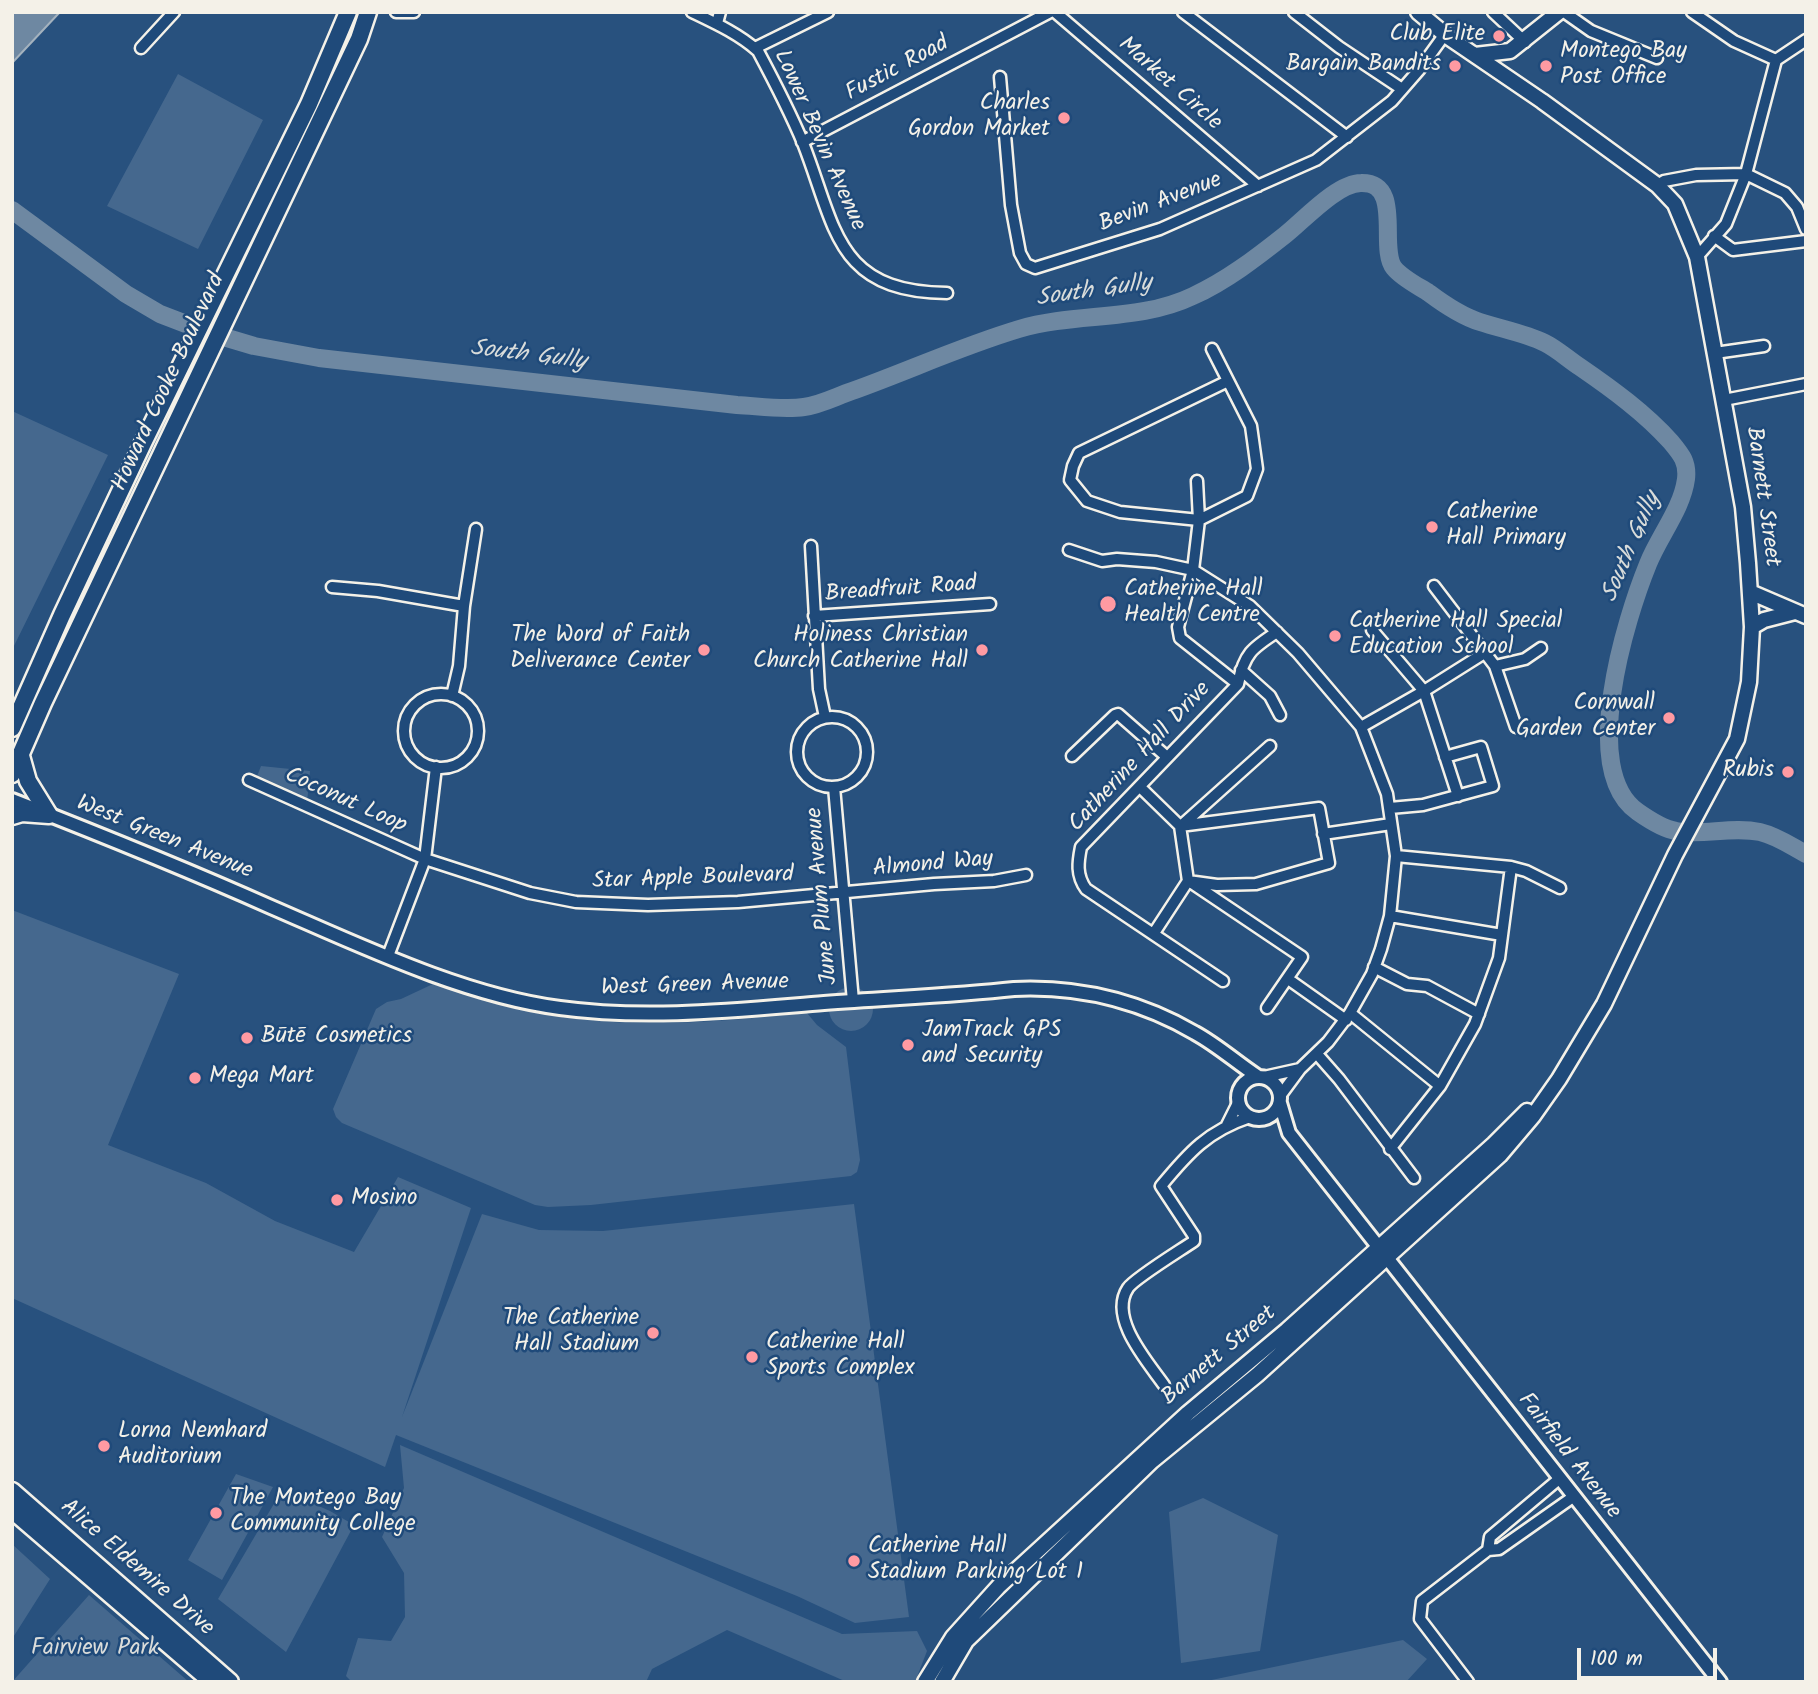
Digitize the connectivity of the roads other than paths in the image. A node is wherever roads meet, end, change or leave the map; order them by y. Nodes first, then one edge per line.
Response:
1 (174, 12) edge
2 (348, 12) edge
3 (368, 12) edge
4 (396, 12) edge
5 (414, 12) edge
6 (692, 12) edge
7 (720, 12) edge
8 (828, 12) edge
9 (1050, 12) edge
10 (1055, 12) edge
11 (1183, 12) edge
12 (1294, 12) edge
13 (1418, 12) edge
14 (1493, 12) edge
15 (1559, 12) edge
16 (1564, 12) edge
17 (1693, 12) edge
18 (717, 23) junction
19 (1445, 34) junction
20 (1806, 40) edge
21 (1525, 42) junction
22 (141, 48) dead end
23 (755, 48) junction
24 (1510, 51) junction
25 (1475, 55) junction
26 (1657, 58) dead end
27 (1776, 60) junction
28 (1000, 77) dead end
29 (1515, 85) junction
30 (1402, 89) junction
31 (1347, 137) junction
32 (802, 142) junction
33 (1746, 174) junction
34 (1657, 185) junction
35 (1258, 186) junction
36 (1806, 229) edge
37 (1714, 236) junction
38 (1806, 241) edge
39 (1697, 257) junction
40 (947, 293) dead end
41 (1764, 346) dead end
42 (1212, 349) dead end
43 (1715, 353) junction
44 (1228, 381) junction
45 (1806, 384) edge
46 (1724, 400) junction
47 (1197, 481) dead end
48 (1199, 520) junction
49 (476, 529) dead end
50 (811, 546) dead end
51 (1069, 550) dead end
52 (1193, 570) junction
53 (1434, 586) dead end
54 (332, 587) dead end
55 (1750, 592) junction
56 (990, 604) dead end
57 (464, 606) junction
58 (1801, 614) edge
59 (814, 616) junction
60 (1752, 627) junction
61 (1372, 631) dead end
62 (1277, 632) junction
63 (1541, 648) dead end
64 (1486, 652) junction
65 (1495, 666) junction
66 (1241, 670) junction
67 (1238, 684) junction
68 (1424, 691) junction
69 (452, 696) junction
70 (1280, 715) dead end
71 (825, 717) junction
72 (1361, 727) junction
73 (1516, 727) dead end
74 (12, 728) edge
75 (1270, 746) dead end
76 (21, 756) junction
77 (1072, 756) dead end
78 (1167, 757) junction
79 (1446, 757) junction
80 (436, 767) junction
81 (12, 774) edge
82 (249, 780) dead end
83 (834, 787) junction
84 (1140, 788) junction
85 (1458, 796) junction
86 (12, 800) edge
87 (1390, 808) junction
88 (49, 815) junction
89 (12, 816) edge
90 (1391, 824) junction
91 (1180, 826) junction
92 (1323, 834) junction
93 (1396, 856) junction
94 (425, 859) junction
95 (1511, 867) junction
96 (1026, 875) dead end
97 (1188, 881) junction
98 (1560, 888) dead end
99 (843, 893) junction
100 (1390, 916) junction
101 (1154, 933) junction
102 (1502, 935) junction
103 (388, 956) junction
104 (1374, 967) junction
105 (1287, 979) junction
106 (1223, 981) dead end
107 (853, 1001) junction
108 (1267, 1008) dead end
109 (1479, 1014) junction
110 (1348, 1016) junction
111 (1317, 1054) junction
112 (1232, 1060) junction
113 (1300, 1069) junction
114 (1260, 1076) junction
115 (1440, 1086) junction
116 (1238, 1097) junction
117 (1280, 1100) junction
118 (1255, 1118) junction
119 (1227, 1125) junction
120 (1289, 1133) junction
121 (1390, 1149) junction
122 (1414, 1178) dead end
123 (1382, 1252) junction
124 (1164, 1384) dead end
125 (1559, 1479) junction
126 (12, 1491) edge
127 (1573, 1497) junction
128 (12, 1510) edge
129 (1488, 1550) junction
130 (212, 1682) edge
131 (230, 1682) edge
132 (925, 1682) edge
133 (942, 1682) edge
134 (1468, 1682) edge
135 (1720, 1682) edge

1 - 22 street
2 - 74 main road, Howard Cooke Boulevard
3 - 76 main road, Howard Cooke Boulevard
4 - 5 street
6 - 18 street, Lower Bevin Avenue
7 - 18 street
8 - 23 street
9 - 32 street, Fustic Road
10 - 35 street, Market Circle
11 - 31 street
12 - 30 street
13 - 19 main road, Barnett Street
14 - 21 street
15 - 21 main road
16 - 26 street
17 - 27 street
18 - 23 street, Lower Bevin Avenue
19 - 25 main road, Barnett Street
19 - 30 street, Bevin Avenue
20 - 27 street
21 - 24 main road
23 - 32 street, Lower Bevin Avenue
24 - 25 main road
24 - 29 main road
25 - 29 main road, Barnett Street
27 - 33 street
28 - 35 street, Bevin Avenue
29 - 34 main road, Barnett Street
30 - 31 street, Bevin Avenue
31 - 35 street, Bevin Avenue
32 - 40 street, Lower Bevin Avenue
33 - 34 street
33 - 36 street
33 - 37 street
34 - 39 main road, Barnett Street
37 - 38 street
37 - 39 street
39 - 43 main road, Barnett Street
41 - 43 street
42 - 44 street
43 - 46 main road, Barnett Street
44 - 48 street
44 - 48 street
45 - 46 street
46 - 55 main road, Barnett Street
47 - 48 street
48 - 52 street
49 - 57 street
50 - 59 street
51 - 52 street
52 - 62 street
52 - 67 street
53 - 64 street
54 - 57 street
55 - 58 main road
55 - 60 main road, Barnett Street
56 - 59 street, Breadfruit Road
57 - 69 street
58 - 60 main road
59 - 71 street
60 - 123 main road, Barnett Street
61 - 68 street
62 - 66 street, Catherine Hall Drive
62 - 72 street
63 - 65 street
64 - 65 street
64 - 68 street
65 - 73 street
66 - 67 street, Catherine Hall Drive
66 - 70 street
67 - 78 street, Catherine Hall Drive
68 - 72 street
68 - 79 street
69 - 80 street
69 - 80 street
71 - 83 street
71 - 83 street
72 - 87 street
75 - 91 street
76 - 81 main road, Howard Cooke Boulevard
76 - 88 main road
77 - 78 street
78 - 84 street, Catherine Hall Drive
79 - 85 street
79 - 85 street
80 - 94 street
82 - 94 street, Coconut Loop
83 - 99 street, June Plum Avenue
84 - 91 street
84 - 101 street, Catherine Hall Drive
85 - 87 street
86 - 88 street, West Green Avenue
87 - 90 street
88 - 89 main road
88 - 103 street, West Green Avenue
90 - 92 street
90 - 93 street
91 - 92 street
91 - 97 street
92 - 97 street
93 - 95 street
93 - 100 street
94 - 99 street, Star Apple Boulevard
94 - 103 street
95 - 98 street
95 - 102 street
96 - 99 street, Almond Way
97 - 101 street
97 - 105 street
99 - 107 street, June Plum Avenue
100 - 102 street
100 - 104 street
101 - 106 street, Catherine Hall Drive
102 - 109 street
103 - 107 street, West Green Avenue
104 - 109 street
104 - 110 street
105 - 108 street
105 - 110 street
107 - 112 street, West Green Avenue
109 - 115 street
110 - 111 street
110 - 115 street
111 - 113 street
111 - 121 street
112 - 114 street, West Green Avenue
112 - 116 street
113 - 114 street
113 - 117 street
114 - 116 street
114 - 117 street
115 - 121 street
116 - 118 street
116 - 119 street
117 - 118 street
117 - 120 street
118 - 119 street
118 - 120 street
119 - 124 street
120 - 123 street
121 - 122 street
123 - 125 street, Fairfield Avenue
123 - 132 main road, Barnett Street
123 - 133 main road, Barnett Street
125 - 127 street, Fairfield Avenue
125 - 129 street
126 - 131 main road, Alice Eldemire Drive
127 - 129 street
127 - 135 street, Fairfield Avenue
128 - 130 main road, Alice Eldemire Drive
129 - 134 street

